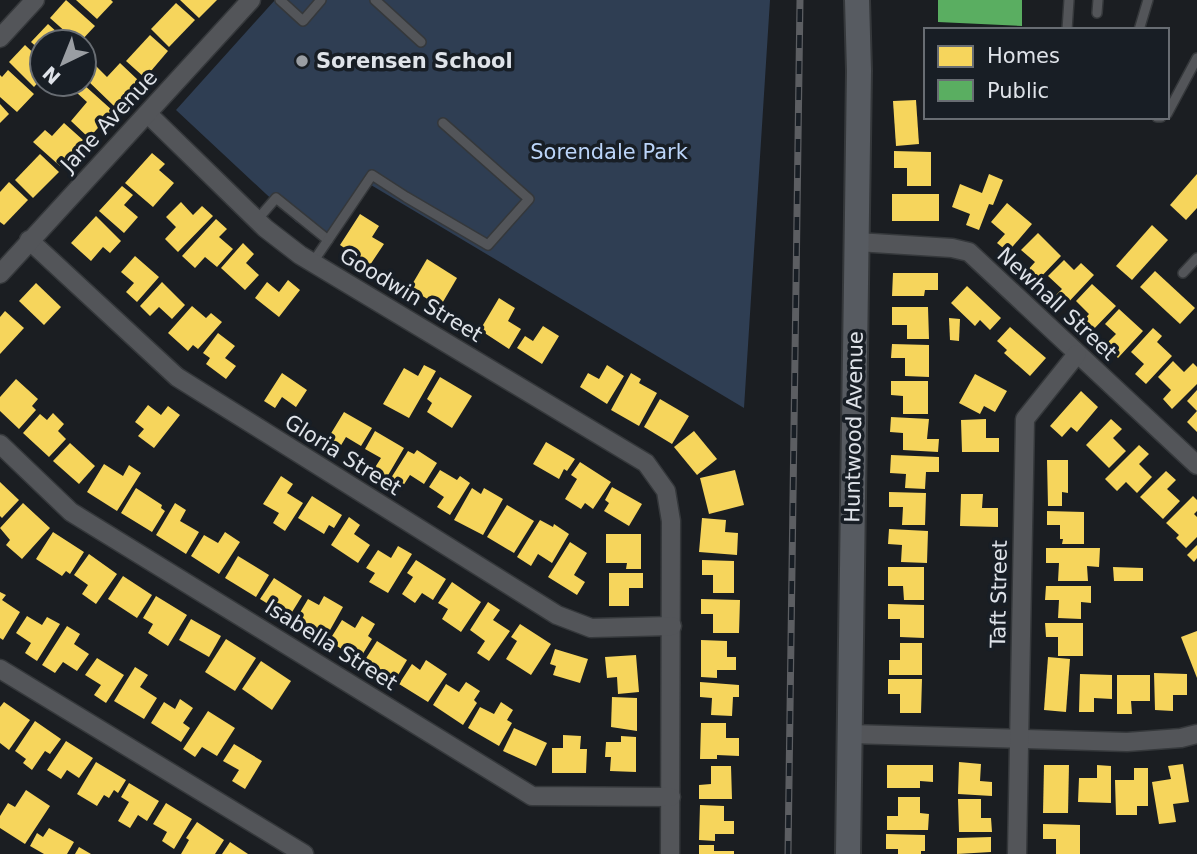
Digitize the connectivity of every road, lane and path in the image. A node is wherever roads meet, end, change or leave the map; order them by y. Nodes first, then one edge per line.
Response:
1 (36, 0) edge
2 (251, 0) edge
3 (280, 0) edge
4 (321, 0) edge
5 (374, 0) edge
6 (857, 0) edge
7 (1069, 0) edge
8 (1098, 0) edge
9 (1149, 0) edge
10 (1097, 13) dead end
11 (1067, 28) edge
12 (1140, 28) edge
13 (0, 38) edge
14 (421, 43) dead end
15 (1197, 58) edge
16 (1169, 110) edge
17 (148, 114) junction
18 (443, 123) dead end
19 (257, 220) junction
20 (29, 240) junction
21 (328, 240) junction
22 (857, 242) junction
23 (1197, 258) edge
24 (313, 262) junction
25 (1183, 273) dead end
26 (0, 274) edge
27 (1077, 354) junction
28 (0, 444) edge
29 (1197, 465) edge
30 (672, 626) junction
31 (0, 669) edge
32 (850, 734) junction
33 (1197, 734) edge
34 (1019, 737) junction
35 (671, 797) junction
36 (304, 854) edge
37 (670, 854) edge
38 (848, 854) edge
39 (1017, 854) edge

1 - 13 street
2 - 17 street, Jane Avenue
3 - 4 lane
5 - 14 lane
6 - 22 street, Huntwood Avenue
7 - 11 lane
8 - 10 lane
9 - 12 lane
15 - 16 lane
17 - 19 street, Goodwin Street
17 - 20 street, Jane Avenue
18 - 21 lane
19 - 21 lane
19 - 24 street, Goodwin Street
20 - 26 street, Jane Avenue
20 - 30 street, Gloria Street
21 - 24 lane
22 - 27 street, Newhall Street
22 - 32 street, Huntwood Avenue
23 - 25 lane
24 - 30 street, Goodwin Street
27 - 29 street, Newhall Street
27 - 34 street, Taft Street
28 - 35 street, Isabella Street
30 - 35 street
31 - 36 street
32 - 34 street
32 - 38 street, Huntwood Avenue
33 - 34 street
34 - 39 street, Taft Street
35 - 37 street

